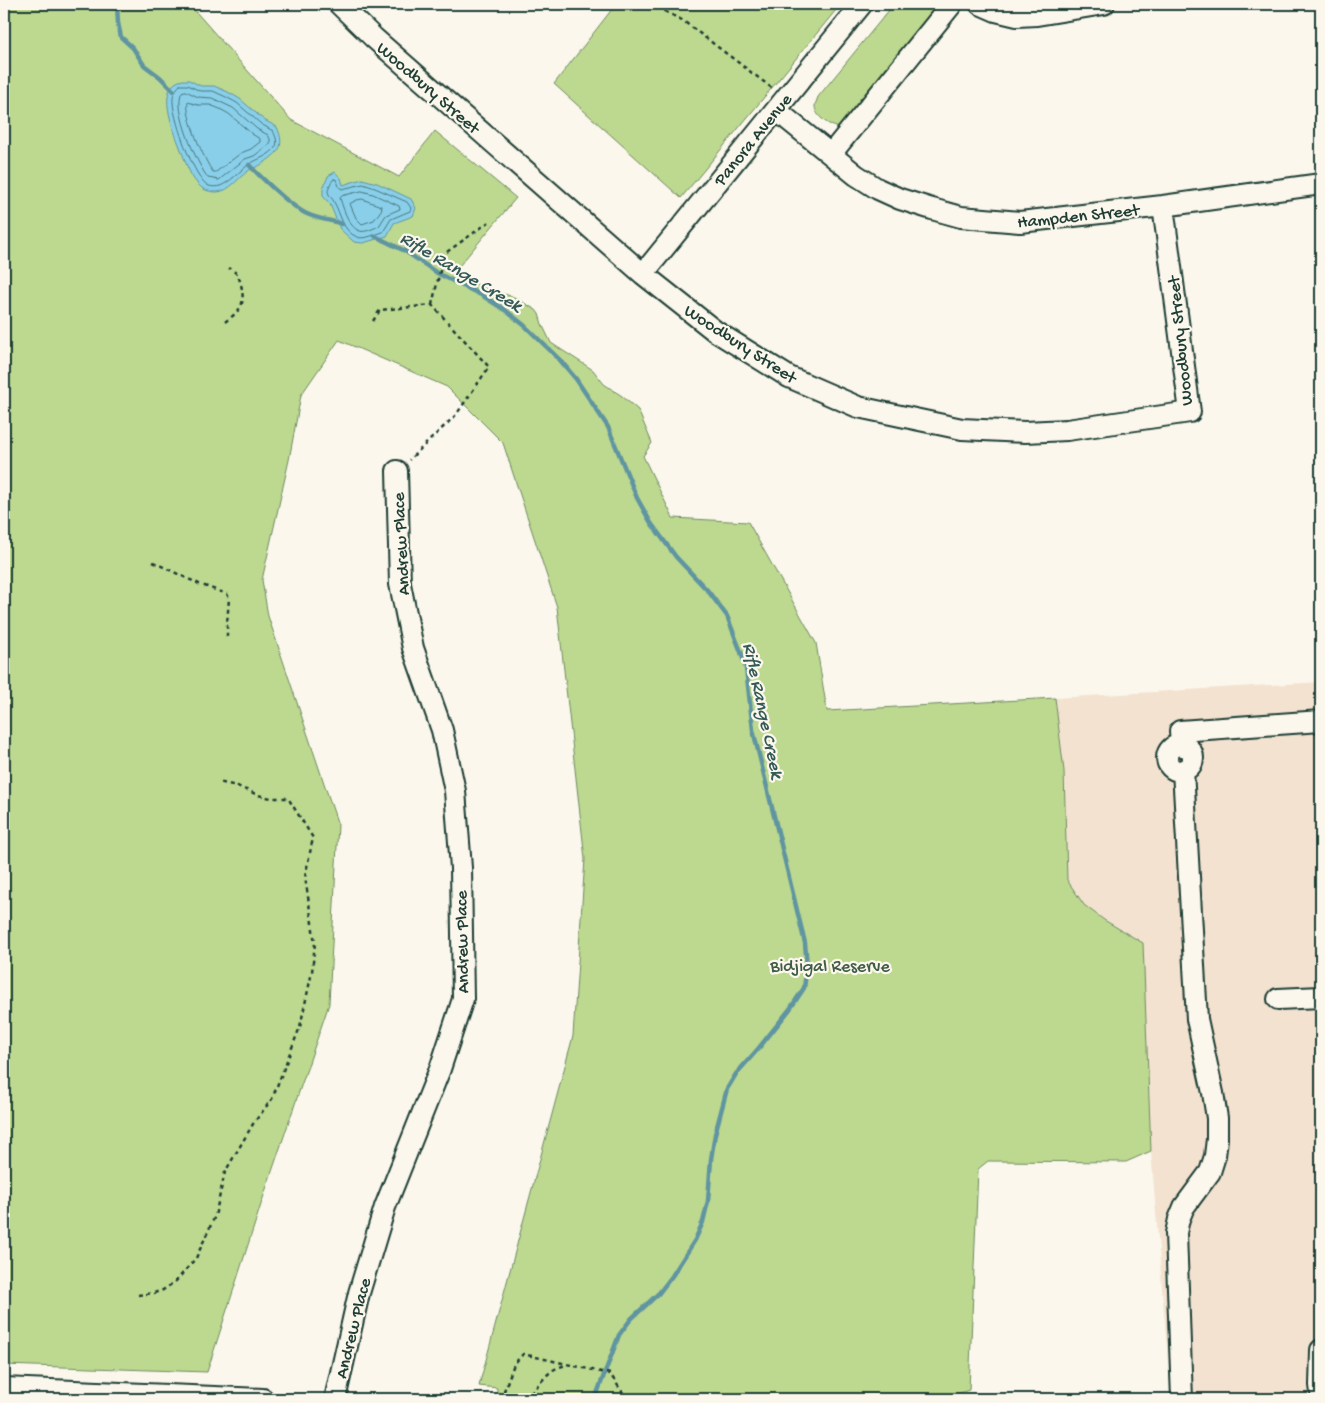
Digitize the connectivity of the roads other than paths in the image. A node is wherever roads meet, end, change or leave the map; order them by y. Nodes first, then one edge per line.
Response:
1 (339, 4) edge
2 (862, 4) edge
3 (952, 4) edge
4 (980, 4) edge
5 (1104, 4) edge
6 (781, 104) junction
7 (831, 154) junction
8 (1321, 184) edge
9 (1163, 206) junction
10 (643, 274) junction
11 (397, 471) road end
12 (1321, 721) edge
13 (1321, 997) edge
14 (1278, 999) dead end
15 (1321, 1350) edge
16 (4, 1388) edge
17 (1321, 1393) edge
18 (263, 1399) edge
19 (335, 1399) edge
20 (1182, 1399) edge

1 - 10 street, Woodbury Street
2 - 6 street, Panora Avenue
3 - 7 street
4 - 5 street
6 - 7 street, Hampden Street
6 - 10 street, Panora Avenue
7 - 9 street, Hampden Street
8 - 9 street, Hampden Street
9 - 10 street, Woodbury Street
11 - 19 street, Andrew Place
12 - 20 street
13 - 14 street
15 - 17 street
16 - 18 street

